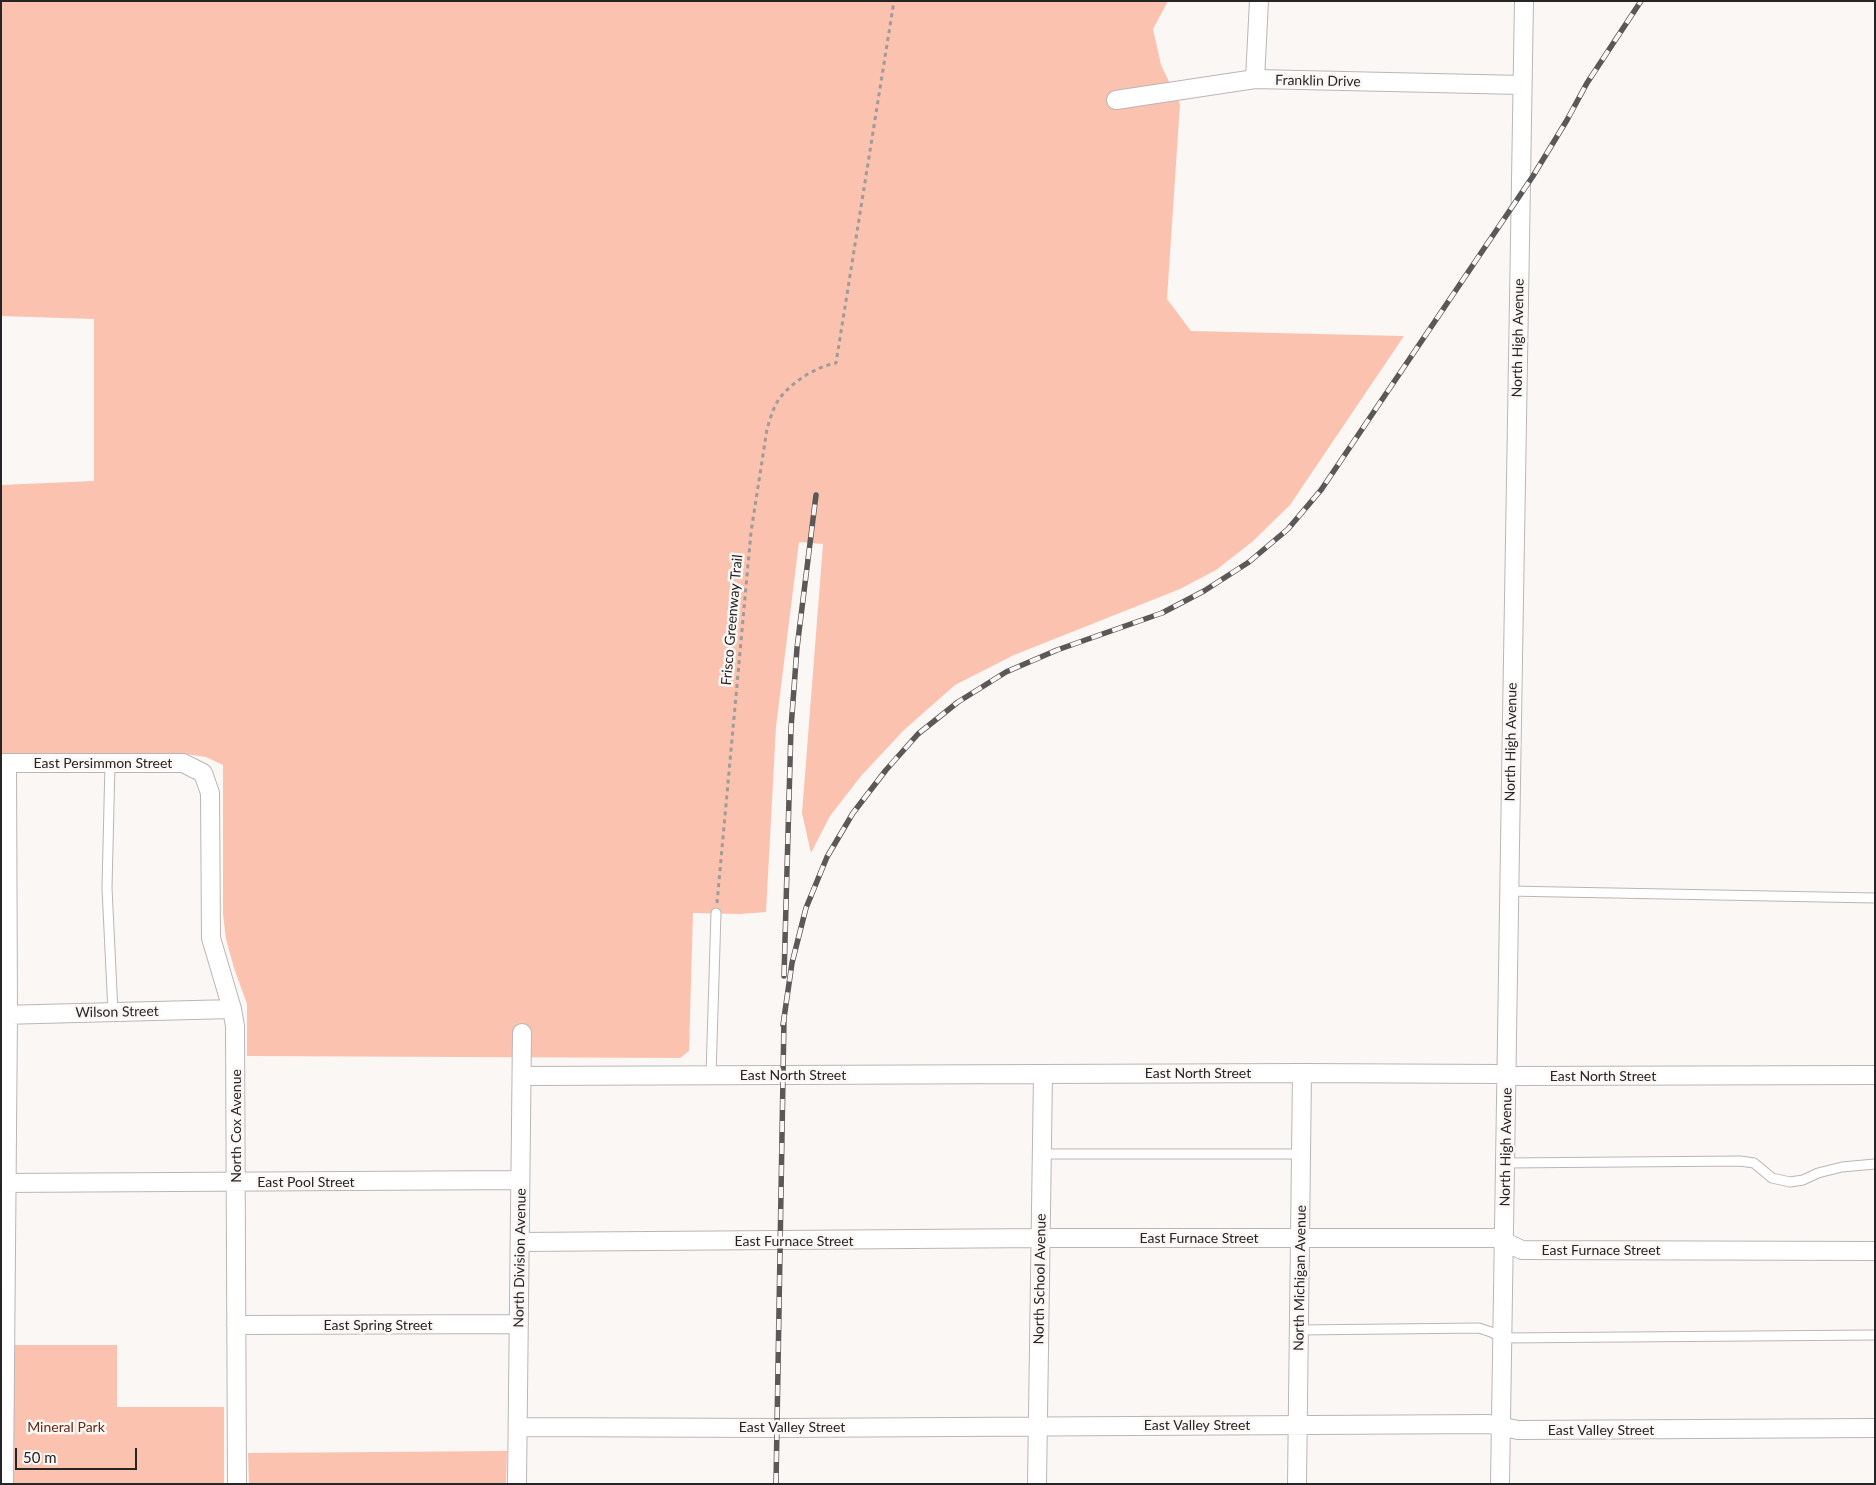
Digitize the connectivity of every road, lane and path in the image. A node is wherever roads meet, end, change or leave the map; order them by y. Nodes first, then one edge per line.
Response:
1 (894, 1) edge
2 (1259, 1) edge
3 (1524, 1) edge
4 (1255, 79) junction
5 (1522, 85) junction
6 (1116, 100) dead end
7 (4, 763) edge
8 (110, 763) junction
9 (203, 773) joint
10 (1508, 891) junction
11 (1875, 898) edge
12 (716, 913) joint
13 (232, 1009) junction
14 (113, 1012) junction
15 (5, 1014) edge
16 (522, 1033) dead end
17 (1302, 1073) junction
18 (1043, 1074) junction
19 (711, 1075) junction
20 (1875, 1075) edge
21 (522, 1076) junction
22 (1508, 1076) junction
23 (1042, 1154) junction
24 (1302, 1154) junction
25 (1506, 1164) junction
26 (1875, 1164) edge
27 (520, 1180) junction
28 (237, 1182) junction
29 (4, 1183) edge
30 (1040, 1238) junction
31 (1300, 1238) junction
32 (520, 1242) junction
33 (1504, 1243) junction
34 (1875, 1250) edge
35 (519, 1324) junction
36 (236, 1326) junction
37 (1299, 1330) junction
38 (1875, 1335) edge
39 (1503, 1338) junction
40 (1298, 1425) junction
41 (1038, 1426) junction
42 (518, 1427) junction
43 (1501, 1428) junction
44 (1875, 1428) edge
45 (4, 1484) edge
46 (237, 1484) edge
47 (517, 1484) edge
48 (1037, 1484) edge
49 (1297, 1484) edge
50 (1500, 1484) edge

1 - 12 path, Frisco Greenway Trail
2 - 4 street
3 - 5 street, North High Avenue
4 - 5 street, Franklin Drive
4 - 6 street, Franklin Drive
5 - 10 street, North High Avenue
7 - 8 street, East Persimmon Street
7 - 15 street
8 - 9 street, East Persimmon Street
8 - 14 lane
9 - 13 street, North Cox Avenue
10 - 11 lane
10 - 22 street, North High Avenue
12 - 19 lane
13 - 14 street, Wilson Street
13 - 28 street, North Cox Avenue
14 - 15 street, Wilson Street
15 - 29 street
16 - 21 street, North Division Avenue
17 - 18 street, East North Street
17 - 22 street, East North Street
17 - 24 street, North Michigan Avenue
18 - 19 street, East North Street
18 - 23 street, North School Avenue
19 - 21 street, East North Street
20 - 22 street, East North Street
21 - 27 street, North Division Avenue
22 - 25 street, North High Avenue
23 - 24 lane
23 - 30 street, North School Avenue
24 - 31 street, North Michigan Avenue
25 - 26 lane
25 - 33 street, North High Avenue
27 - 28 street, East Pool Street
27 - 32 street, North Division Avenue
28 - 29 street, East Pool Street
28 - 36 street, North Cox Avenue
29 - 45 street
30 - 31 street, East Furnace Street
30 - 32 street, East Furnace Street
30 - 41 street, North School Avenue
31 - 33 street, East Furnace Street
31 - 37 street, North Michigan Avenue
32 - 35 street, North Division Avenue
33 - 34 street, East Furnace Street
33 - 39 street, North High Avenue
35 - 36 street, East Spring Street
35 - 42 street, North Division Avenue
36 - 46 street, North Cox Avenue
37 - 39 lane
37 - 40 street, North Michigan Avenue
38 - 39 lane
39 - 43 street, North High Avenue
40 - 41 street, East Valley Street
40 - 43 street, East Valley Street
40 - 49 street, North Michigan Avenue
41 - 42 street, East Valley Street
41 - 48 street, North School Avenue
42 - 47 street, North Division Avenue
43 - 44 street, East Valley Street
43 - 50 street, North High Avenue

